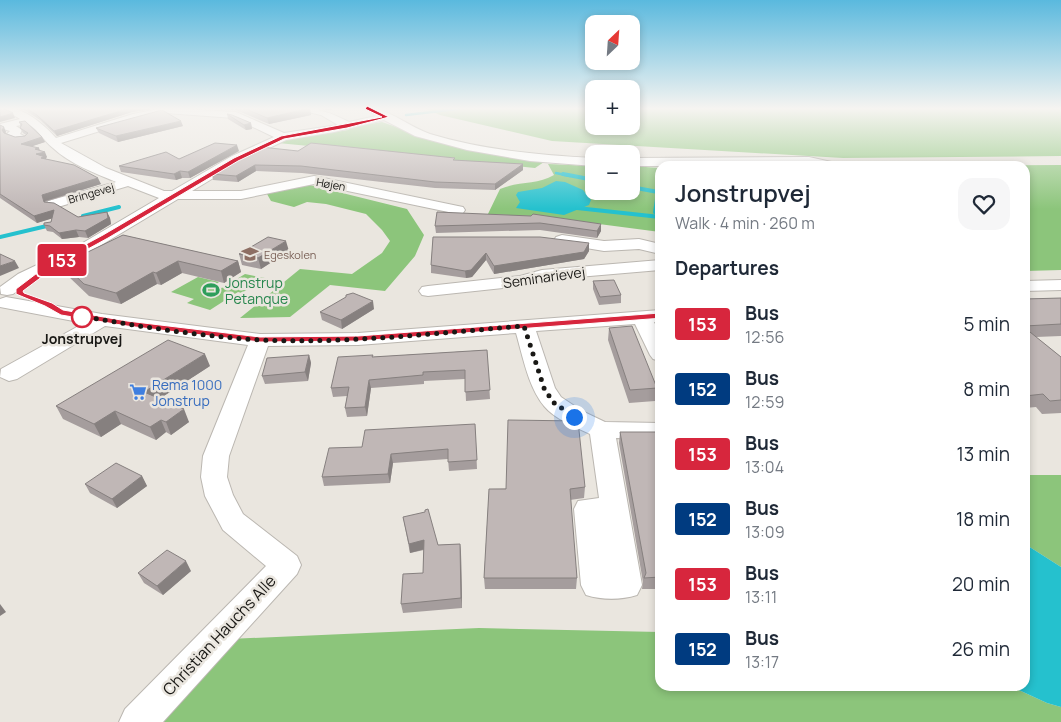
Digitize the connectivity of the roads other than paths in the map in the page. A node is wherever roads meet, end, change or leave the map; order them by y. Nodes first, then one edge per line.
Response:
1 (53, 142) edge
2 (273, 142) edge
3 (451, 142) edge
4 (585, 161) edge
5 (640, 162) edge
6 (655, 162) edge
7 (129, 182) junction
8 (172, 196) junction
9 (53, 204) edge
10 (458, 210) dead end
11 (548, 238) edge
12 (655, 249) edge
13 (655, 265) edge
14 (1061, 285) edge
15 (1030, 286) edge
16 (428, 291) dead end
17 (9, 296) edge
18 (651, 316) edge
19 (102, 320) junction
20 (524, 326) junction
21 (655, 334) edge
22 (260, 340) junction
23 (9, 374) dead end
24 (602, 430) junction
25 (655, 430) edge
26 (614, 508) dead end
27 (138, 722) edge

1 - 7 street, Bringevej
2 - 8 street
3 - 4 street
5 - 6 street
7 - 8 street, Bringevej
7 - 9 street, Bringevej
8 - 10 street, Højen
8 - 17 street
11 - 12 street
13 - 16 street, Seminarievej
14 - 15 street
17 - 19 street
18 - 20 street
18 - 21 street
19 - 22 street
19 - 23 street
20 - 22 street
20 - 24 street
22 - 27 street, Christian Hauchs Alle
24 - 25 street
24 - 26 street

